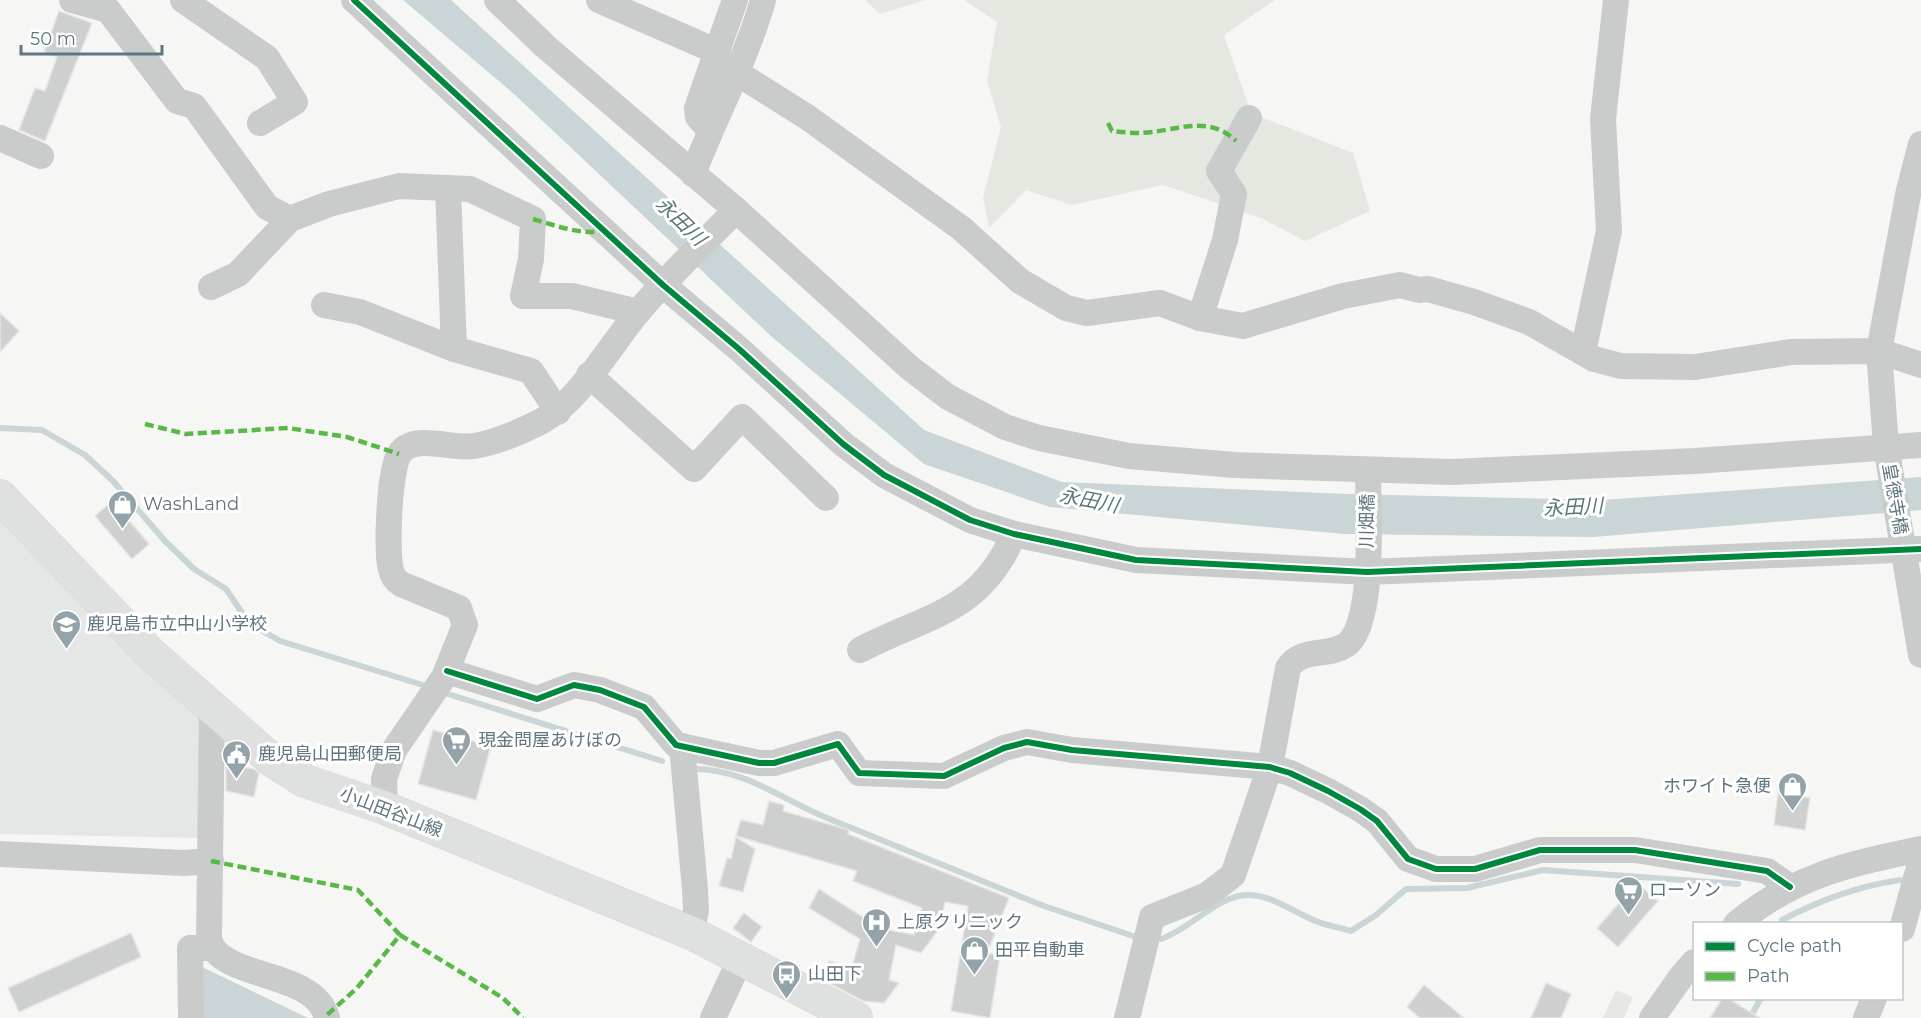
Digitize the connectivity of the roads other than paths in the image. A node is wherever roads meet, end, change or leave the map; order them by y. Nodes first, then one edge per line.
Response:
1 (72, 0) edge
2 (183, 0) edge
3 (354, 0) edge
4 (497, 0) edge
5 (599, 0) edge
6 (735, 0) edge
7 (763, 0) edge
8 (1616, 0) edge
9 (718, 52) junction
10 (737, 73) junction
11 (1249, 118) dead end
12 (260, 123) dead end
13 (710, 130) junction
14 (0, 138) edge
15 (1921, 144) edge
16 (41, 156) dead end
17 (693, 174) junction
18 (448, 188) junction
19 (736, 210) junction
20 (290, 219) junction
21 (663, 285) junction
22 (211, 287) dead end
23 (324, 305) dead end
24 (638, 312) junction
25 (1200, 318) junction
26 (454, 349) junction
27 (1879, 351) junction
28 (1583, 352) junction
29 (1921, 365) edge
30 (589, 375) junction
31 (558, 412) junction
32 (1921, 445) edge
33 (1886, 446) junction
34 (1368, 470) junction
35 (0, 496) edge
36 (826, 498) dead end
37 (1014, 534) junction
38 (1912, 550) edge
39 (1367, 572) junction
40 (860, 650) dead end
41 (1921, 655) edge
42 (447, 670) junction
43 (212, 707) junction
44 (682, 746) junction
45 (1270, 767) junction
46 (385, 808) junction
47 (1921, 849) edge
48 (0, 854) edge
49 (1921, 860) edge
50 (211, 861) junction
51 (1790, 887) junction
52 (1739, 922) edge
53 (1910, 924) edge
54 (691, 933) junction
55 (212, 948) junction
56 (740, 960) junction
57 (1693, 964) edge
58 (1874, 1000) edge
59 (191, 1018) edge
60 (327, 1018) edge
61 (713, 1018) edge
62 (856, 1018) edge
63 (1127, 1018) edge
64 (1652, 1018) edge
65 (1866, 1018) edge

1 - 20 street
2 - 12 street
3 - 21 street
4 - 17 street
5 - 9 street
6 - 9 street
7 - 10 street
8 - 28 street
9 - 13 street
10 - 13 street
10 - 25 street
11 - 25 street
13 - 17 street
14 - 16 street
15 - 27 street, 皇徳寺橋
17 - 19 street
18 - 20 street
18 - 24 street
18 - 26 street
19 - 21 street
19 - 34 street
20 - 22 street
21 - 24 street
21 - 37 street
23 - 26 street
24 - 30 street
25 - 28 street
26 - 31 street
27 - 28 street
27 - 29 street
27 - 33 street, 皇徳寺橋
30 - 31 street
30 - 36 street
31 - 42 street
32 - 33 street
33 - 34 street
33 - 38 street, 皇徳寺橋
34 - 39 street, 川畑橋
35 - 43 main road, 小山田谷山線
37 - 39 street
37 - 40 street
38 - 39 street
38 - 41 street, 皇徳寺橋
39 - 45 street, 川畑橋
42 - 44 street
42 - 46 street
43 - 46 main road, 小山田谷山線
43 - 50 street
44 - 45 street
44 - 54 street
45 - 51 street
45 - 63 street, 川畑橋
46 - 54 main road, 小山田谷山線
47 - 51 street
48 - 50 street
49 - 53 street
50 - 55 street
51 - 52 street
54 - 56 main road, 小山田谷山線
55 - 59 street
55 - 60 street
56 - 61 street
56 - 62 main road, 小山田谷山線
57 - 64 street
58 - 65 street

